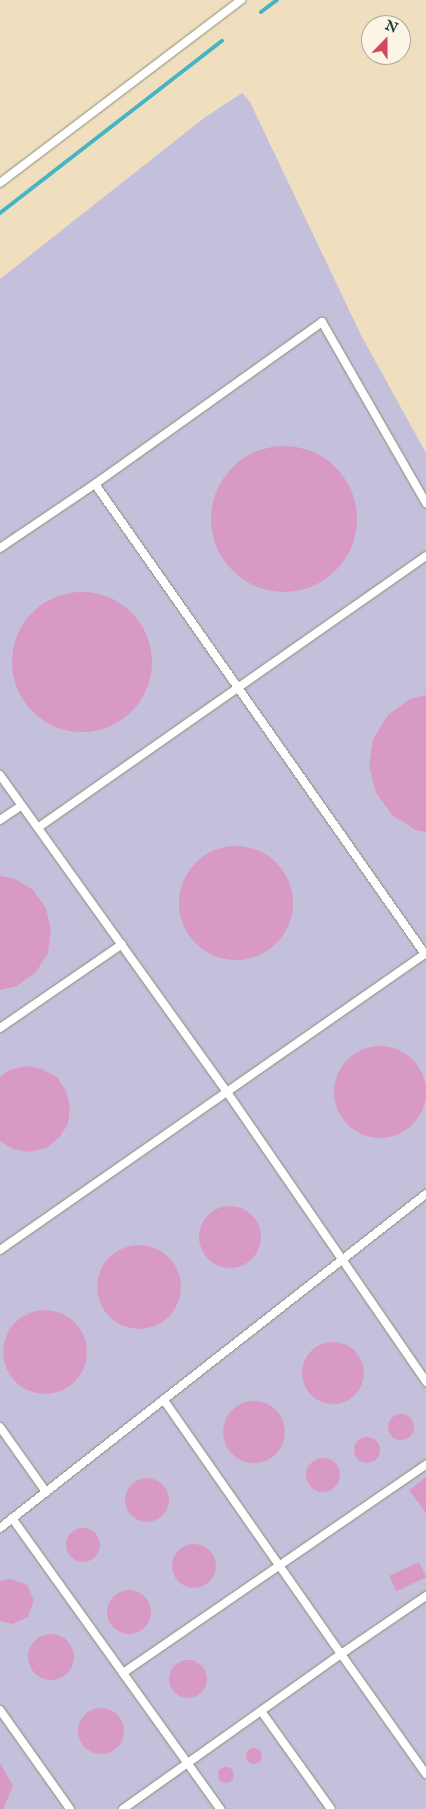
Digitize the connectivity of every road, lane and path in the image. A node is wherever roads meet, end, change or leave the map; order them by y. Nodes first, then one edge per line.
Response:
1 (241, 0) edge
2 (0, 183) edge
3 (95, 484) junction
4 (426, 503) edge
5 (0, 548) edge
6 (426, 556) edge
7 (235, 688) junction
8 (0, 775) edge
9 (21, 806) junction
10 (0, 820) edge
11 (39, 827) junction
12 (122, 944) junction
13 (425, 953) edge
14 (0, 1028) edge
15 (227, 1092) junction
16 (426, 1194) edge
17 (0, 1250) edge
18 (341, 1261) junction
19 (426, 1382) edge
20 (164, 1400) junction
21 (0, 1427) edge
22 (426, 1465) edge
23 (46, 1492) junction
24 (12, 1518) junction
25 (0, 1528) edge
26 (280, 1567) junction
27 (426, 1596) edge
28 (341, 1654) junction
29 (123, 1673) junction
30 (0, 1710) edge
31 (261, 1711) junction
32 (188, 1763) junction
33 (426, 1774) edge
34 (70, 1809) edge
35 (123, 1809) edge
36 (220, 1809) edge
37 (331, 1809) edge

1 - 2 lane
3 - 4 lane
3 - 5 lane
3 - 7 lane
6 - 7 lane
7 - 11 lane
7 - 13 lane
8 - 9 lane
9 - 10 lane
9 - 11 lane
11 - 12 lane
12 - 14 lane
12 - 15 lane
13 - 15 lane
15 - 17 lane
15 - 18 lane
16 - 18 lane
18 - 19 lane
18 - 20 lane
20 - 23 lane
20 - 26 lane
21 - 23 lane
22 - 26 lane
23 - 24 lane
24 - 25 lane
24 - 29 lane
26 - 28 lane
26 - 29 lane
27 - 28 lane
28 - 31 lane
28 - 33 lane
29 - 32 lane
30 - 34 lane
31 - 32 lane
31 - 37 lane
32 - 35 lane
32 - 36 lane

